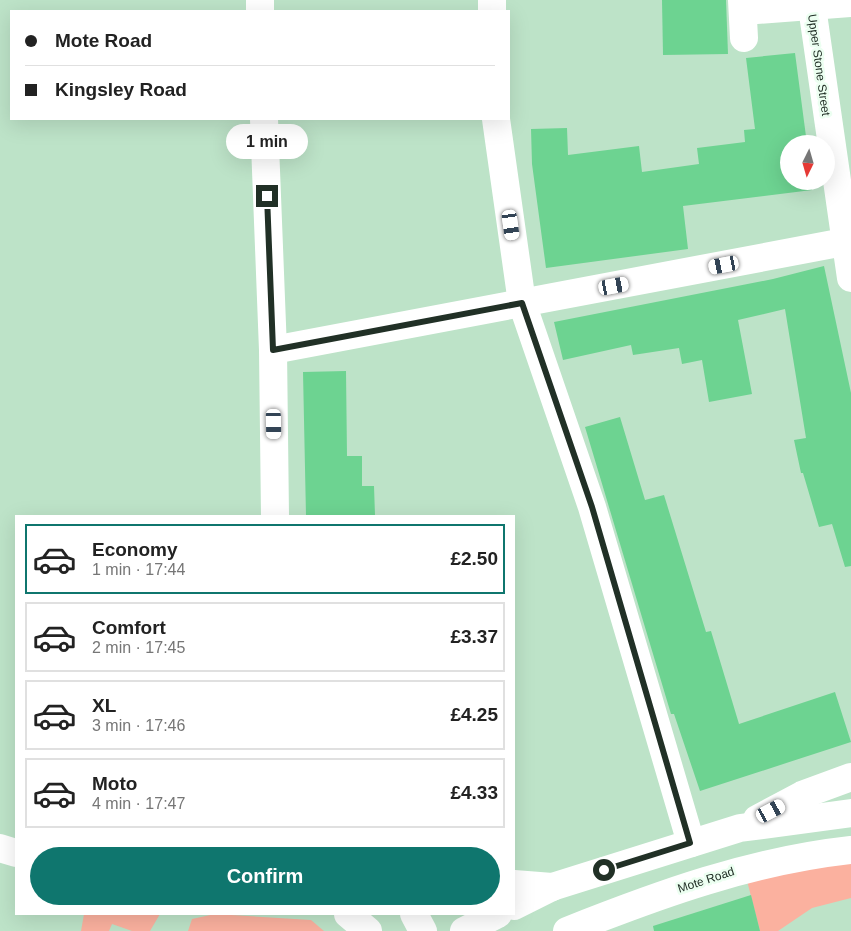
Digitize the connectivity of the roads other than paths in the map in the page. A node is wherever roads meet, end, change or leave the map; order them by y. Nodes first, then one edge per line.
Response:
1 (811, 3) edge
2 (851, 3) edge
3 (742, 6) edge
4 (744, 38) dead end
5 (264, 120) edge
6 (496, 120) edge
7 (846, 231) edge
8 (851, 278) edge
9 (522, 303) junction
10 (273, 350) junction
11 (275, 515) edge
12 (851, 777) edge
13 (851, 813) edge
14 (740, 828) junction
15 (690, 843) junction
16 (0, 848) edge
17 (851, 850) edge
18 (15, 853) edge
19 (515, 884) edge
20 (552, 887) junction
21 (515, 906) edge
22 (349, 915) edge
23 (414, 915) edge
24 (496, 915) edge
25 (583, 928) edge
26 (368, 931) edge
27 (422, 931) edge
28 (464, 931) edge

1 - 2 main road
1 - 3 main road
1 - 7 main road, Upper Stone Street
3 - 4 main road
5 - 10 main road
6 - 9 main road
7 - 8 main road, Upper Stone Street
7 - 9 main road
9 - 10 main road
9 - 15 main road
10 - 11 main road
12 - 14 main road
13 - 14 main road
14 - 15 main road
15 - 20 main road
16 - 18 main road
17 - 25 main road, Mote Road
19 - 20 main road
20 - 21 main road
22 - 26 main road
23 - 27 main road
24 - 28 main road

